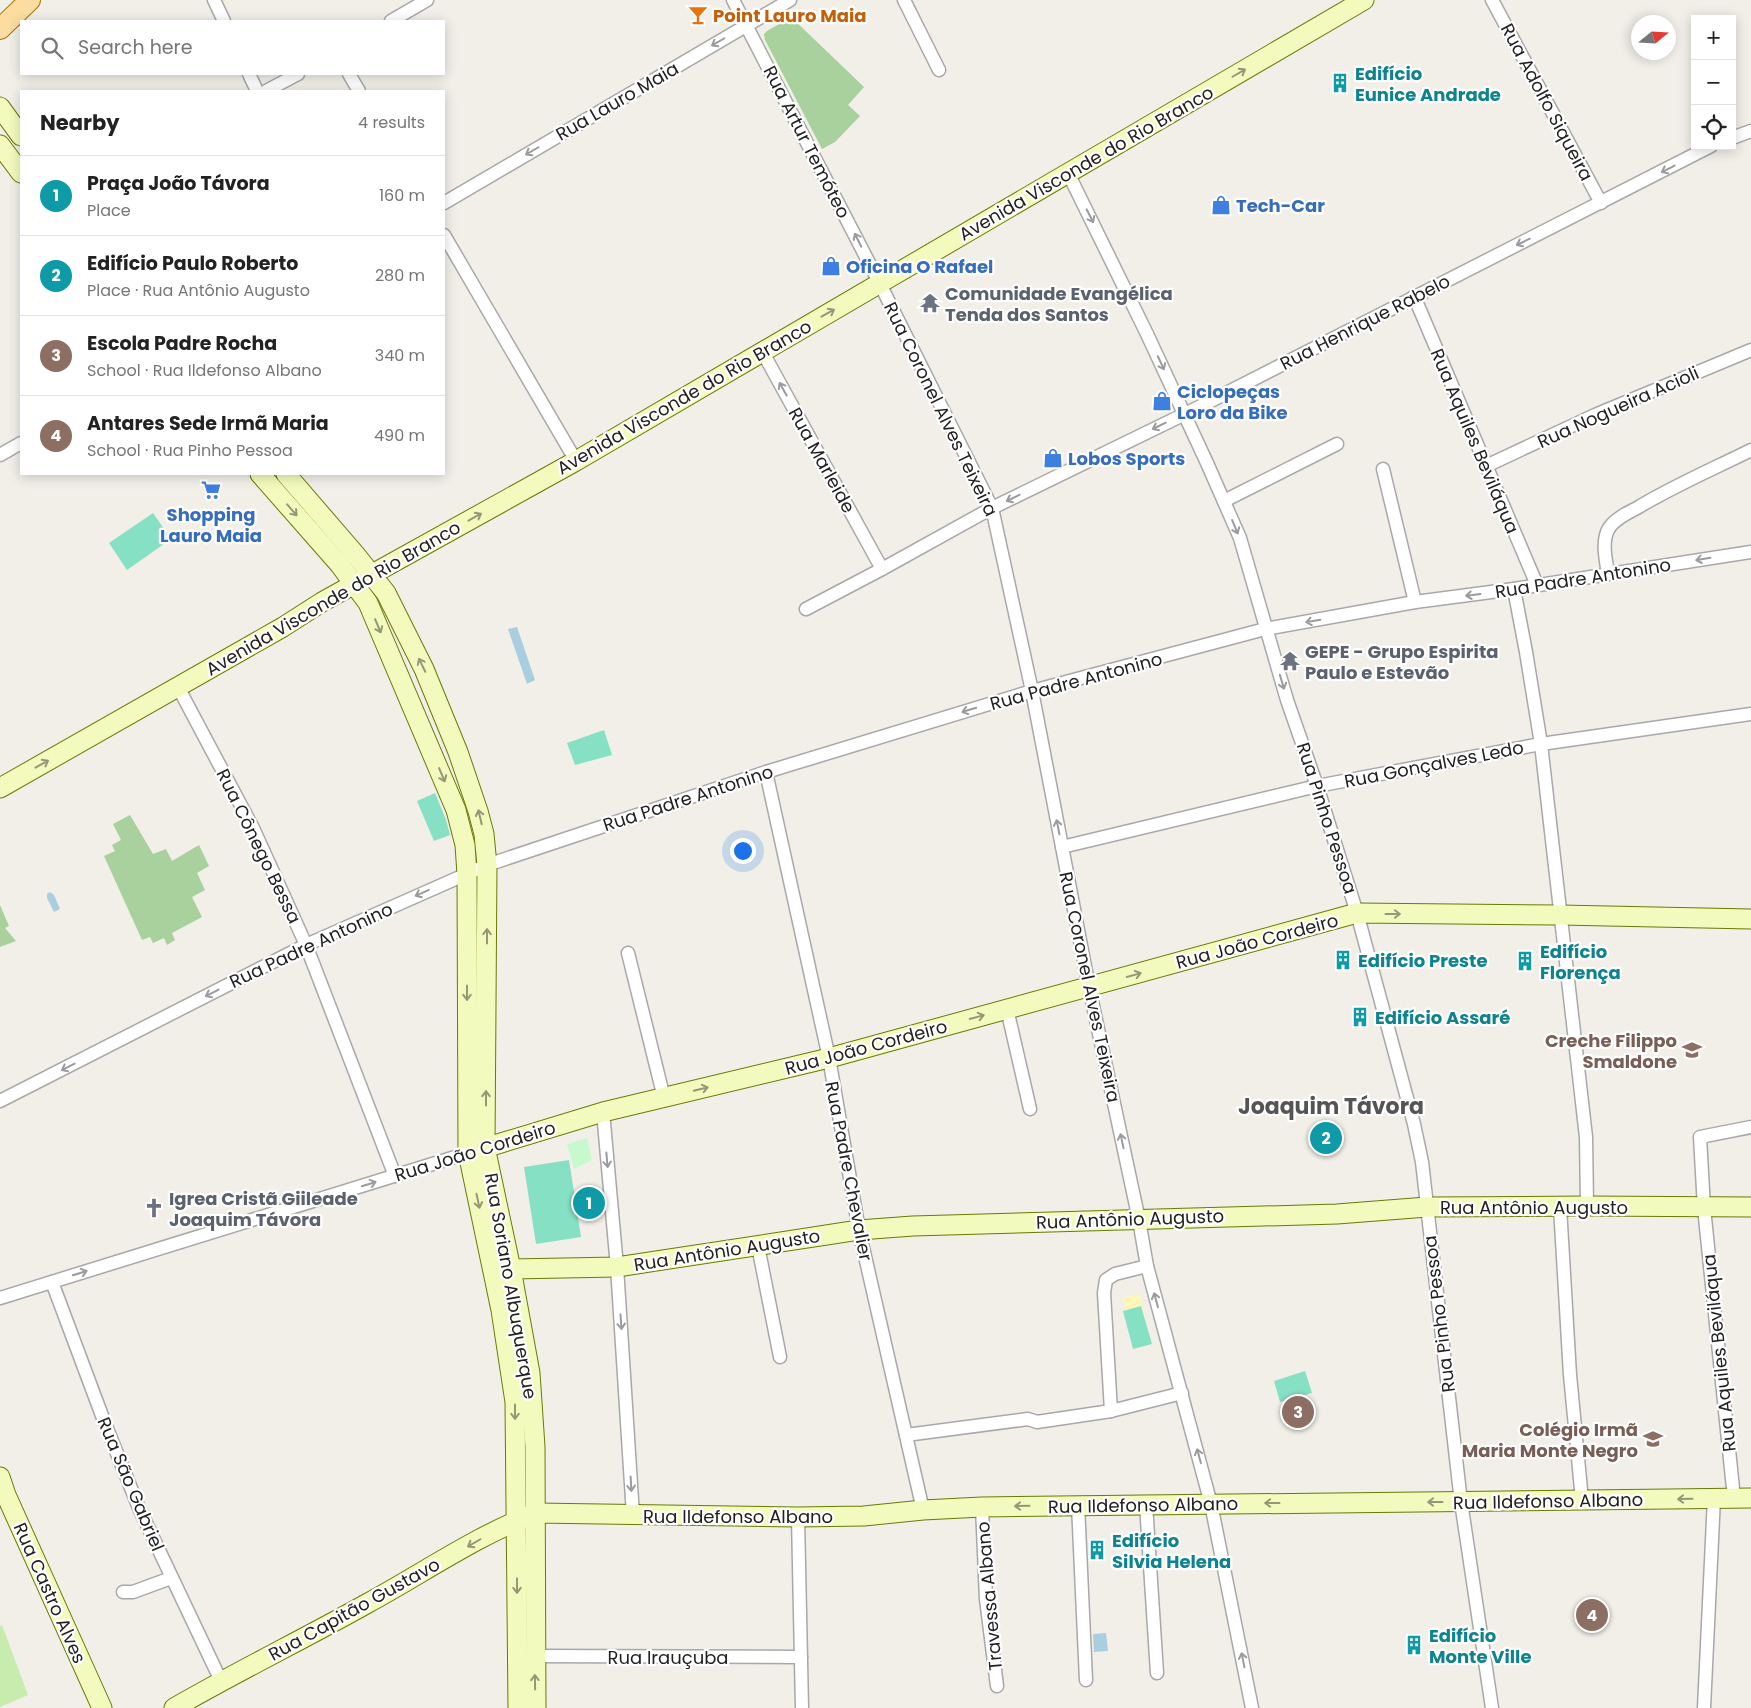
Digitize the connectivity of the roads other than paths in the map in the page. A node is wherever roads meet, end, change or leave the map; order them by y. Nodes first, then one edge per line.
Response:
1 (30, 0) edge
2 (214, 0) edge
3 (427, 0) edge
4 (732, 0) edge
5 (790, 0) edge
6 (904, 0) edge
7 (1364, 0) edge
8 (1492, 0) edge
9 (224, 20) edge
10 (393, 20) edge
11 (746, 25) junction
12 (0, 29) edge
13 (939, 70) dead end
14 (249, 75) edge
15 (296, 75) edge
16 (349, 75) edge
17 (257, 90) edge
18 (268, 90) edge
19 (358, 90) edge
20 (0, 107) edge
21 (1751, 132) edge
22 (20, 135) edge
23 (1736, 137) edge
24 (0, 145) edge
25 (1703, 150) edge
26 (20, 172) edge
27 (1068, 173) junction
28 (445, 201) edge
29 (1601, 203) junction
30 (445, 237) edge
31 (880, 284) junction
32 (1414, 296) junction
33 (1751, 350) edge
34 (762, 351) junction
35 (1184, 414) junction
36 (20, 443) edge
37 (1337, 444) dead end
38 (1751, 450) edge
39 (0, 454) edge
40 (576, 461) junction
41 (1486, 466) junction
42 (1382, 469) dead end
43 (261, 475) edge
44 (287, 475) edge
45 (1224, 501) junction
46 (992, 508) junction
47 (1751, 552) edge
48 (882, 570) junction
49 (371, 574) junction
50 (1608, 574) junction
51 (354, 584) junction
52 (1537, 585) junction
53 (1514, 589) junction
54 (1415, 602) junction
55 (806, 609) dead end
56 (1266, 629) junction
57 (178, 687) junction
58 (1032, 691) junction
59 (1751, 714) edge
60 (1541, 744) junction
61 (766, 772) junction
62 (1317, 786) junction
63 (0, 788) edge
64 (1062, 847) junction
65 (487, 865) junction
66 (467, 874) junction
67 (1357, 914) junction
68 (1560, 915) junction
69 (1751, 918) edge
70 (306, 945) junction
71 (628, 953) dead end
72 (1089, 987) junction
73 (1007, 1009) junction
74 (829, 1058) junction
75 (664, 1098) junction
76 (0, 1102) edge
77 (1030, 1108) dead end
78 (603, 1112) junction
79 (1751, 1127) edge
80 (477, 1150) junction
81 (395, 1176) junction
82 (1587, 1206) junction
83 (1427, 1207) junction
84 (1560, 1207) junction
85 (1751, 1207) edge
86 (1704, 1208) junction
87 (1140, 1220) junction
88 (859, 1230) junction
89 (758, 1246) junction
90 (1148, 1266) junction
91 (617, 1267) junction
92 (511, 1269) junction
93 (52, 1282) junction
94 (0, 1298) edge
95 (780, 1358) dead end
96 (521, 1375) junction
97 (1182, 1393) junction
98 (1111, 1411) junction
99 (906, 1435) junction
100 (0, 1477) edge
101 (1714, 1498) junction
102 (1742, 1498) edge
103 (1582, 1500) junction
104 (1461, 1502) junction
105 (1146, 1504) junction
106 (1211, 1504) junction
107 (1078, 1505) junction
108 (982, 1507) junction
109 (923, 1510) junction
110 (536, 1513) junction
111 (633, 1515) junction
112 (798, 1518) junction
113 (517, 1520) junction
114 (171, 1578) junction
115 (123, 1592) dead end
116 (535, 1656) junction
117 (801, 1657) junction
118 (1157, 1673) dead end
119 (1086, 1680) dead end
120 (221, 1681) junction
121 (997, 1686) dead end
122 (102, 1708) edge
123 (174, 1708) edge
124 (518, 1708) edge
125 (536, 1708) edge
126 (802, 1708) edge
127 (1252, 1708) edge
128 (1492, 1708) edge
129 (1704, 1708) edge

1 - 12 main road
2 - 9 street
3 - 10 street
4 - 11 street, Rua Artur Temóteo
5 - 11 street, Rua Lauro Maia
6 - 13 street
27 -> 7 street, Avenida Visconde do Rio Branco
8 - 29 street, Rua Adolfo Siqueira
11 -> 28 street, Rua Lauro Maia
31 -> 11 street, Rua Artur Temóteo
14 - 17 street
15 - 18 street
16 - 19 street
20 - 22 street
21 - 23 street
24 - 26 street
25 -> 29 street, Rua Henrique Rabelo
27 - 31 street, Avenida Visconde do Rio Branco
27 -> 35 street, Rua Pinho Pessoa
29 -> 32 street, Rua Henrique Rabelo
30 - 40 street
34 -> 31 street, Avenida Visconde do Rio Branco
31 - 46 street, Rua Coronel Alves Teixeira
32 - 35 street, Rua Henrique Rabelo
32 - 41 street, Rua Aquiles Beviláqua
33 - 41 street, Rua Nogueira Acioli
34 - 40 street, Avenida Visconde do Rio Branco
48 -> 34 street, Rua Marleide
35 - 45 street, Rua Pinho Pessoa
35 -> 46 street, Rua Henrique Rabelo
36 - 39 street
37 - 45 street
38 - 50 street
49 -> 40 street, Avenida Visconde do Rio Branco
41 - 52 street, Rua Aquiles Beviláqua
42 - 54 street
43 -> 51 street, Rua Soriano Albuquerque
44 - 49 street, Rua Soriano Albuquerque
45 -> 56 street, Rua Pinho Pessoa
46 - 48 street, Rua Henrique Rabelo
46 - 58 street, Rua Coronel Alves Teixeira
47 -> 50 street, Rua Padre Antonino
48 - 55 street, Rua Henrique Rabelo
49 - 51 street, Avenida Visconde do Rio Branco
65 -> 49 street, Rua Soriano Albuquerque
50 - 52 street, Rua Padre Antonino
51 - 57 street, Avenida Visconde do Rio Branco
51 -> 66 street, Rua Soriano Albuquerque
52 - 53 street, Rua Padre Antonino
53 -> 54 street, Rua Padre Antonino
53 - 60 street
54 -> 56 street, Rua Padre Antonino
56 - 58 street, Rua Padre Antonino
56 -> 62 street, Rua Pinho Pessoa
63 -> 57 street, Avenida Visconde do Rio Branco
57 - 70 street, Rua Cônego Bessa
58 -> 61 street, Rua Padre Antonino
64 -> 58 street, Rua Coronel Alves Teixeira
59 - 60 street, Rua Gonçalves Ledo
60 - 62 street, Rua Gonçalves Ledo
60 - 68 street
61 - 65 street, Rua Padre Antonino
61 - 74 street, Rua Padre Chevalier
62 - 64 street, Rua Gonçalves Ledo
62 - 67 street, Rua Pinho Pessoa
64 - 72 street, Rua Coronel Alves Teixeira
65 - 66 street, Rua Padre Antonino
80 -> 65 street, Rua Soriano Albuquerque
66 -> 70 street, Rua Padre Antonino
66 -> 80 street, Rua Soriano Albuquerque
67 -> 68 street, Rua João Cordeiro
72 -> 67 street, Rua João Cordeiro
67 - 83 street, Rua Pinho Pessoa
68 - 69 street, Rua João Cordeiro
68 - 82 street
70 -> 76 street, Rua Padre Antonino
70 - 81 street, Rua Cônego Bessa
71 - 75 street
72 - 73 street, Rua João Cordeiro
87 -> 72 street, Rua Coronel Alves Teixeira
74 -> 73 street, Rua João Cordeiro
73 - 77 street
75 -> 74 street, Rua João Cordeiro
74 - 88 street, Rua Padre Chevalier
75 - 78 street, Rua João Cordeiro
78 - 80 street, Rua João Cordeiro
78 -> 91 street
79 - 86 street, Rua Aquiles Beviláqua
80 - 81 street, Rua João Cordeiro
80 - 92 street, Rua Soriano Albuquerque
80 -> 96 street, Rua Soriano Albuquerque
93 -> 81 street, Rua João Cordeiro
82 - 84 street, Rua Antônio Augusto
82 - 86 street, Rua Antônio Augusto
83 - 84 street, Rua Antônio Augusto
83 - 87 street, Rua Antônio Augusto
83 - 104 street, Rua Pinho Pessoa
84 - 103 street
85 - 86 street, Rua Antônio Augusto
86 - 102 street, Rua Aquiles Beviláqua
87 - 88 street, Rua Antônio Augusto
87 - 90 street, Rua Coronel Alves Teixeira
88 - 89 street, Rua Antônio Augusto
88 - 99 street, Rua Padre Chevalier
89 - 91 street, Rua Antônio Augusto
89 - 95 street
97 -> 90 street, Rua Coronel Alves Teixeira
90 - 98 street
91 - 92 street, Rua Antônio Augusto
91 -> 111 street
92 - 96 street, Rua Soriano Albuquerque
93 - 94 street, Rua João Cordeiro
93 - 114 street, Rua São Gabriel
96 - 110 street, Rua Soriano Albuquerque
96 -> 113 street, Rua Soriano Albuquerque
97 - 98 street
106 -> 97 street, Rua Coronel Alves Teixeira
98 - 99 street
99 - 109 street, Rua Padre Chevalier
100 - 122 street, Rua Castro Alves
101 - 102 street, Rua Ildefonso Albano
101 -> 103 street, Rua Ildefonso Albano
101 - 129 street
103 - 104 street, Rua Ildefonso Albano
104 -> 106 street, Rua Ildefonso Albano
104 - 128 street, Rua Pinho Pessoa
105 - 106 street, Rua Ildefonso Albano
105 - 107 street, Rua Ildefonso Albano
105 - 118 street
127 -> 106 street, Rua Coronel Alves Teixeira
107 -> 108 street, Rua Ildefonso Albano
107 - 119 street
108 - 109 street, Rua Ildefonso Albano
108 - 121 street, Travessa Albano
109 - 112 street, Rua Ildefonso Albano
110 - 111 street, Rua Ildefonso Albano
110 - 113 street, Rua Capitão Gustavo
110 - 116 street, Rua Soriano Albuquerque
111 - 112 street, Rua Ildefonso Albano
112 - 117 street
113 -> 120 street, Rua Capitão Gustavo
113 -> 124 street, Rua Soriano Albuquerque
114 - 115 street
114 - 120 street, Rua São Gabriel
116 - 117 street, Rua Irauçuba
125 -> 116 street, Rua Soriano Albuquerque
117 - 126 street
120 - 123 street, Rua Capitão Gustavo

